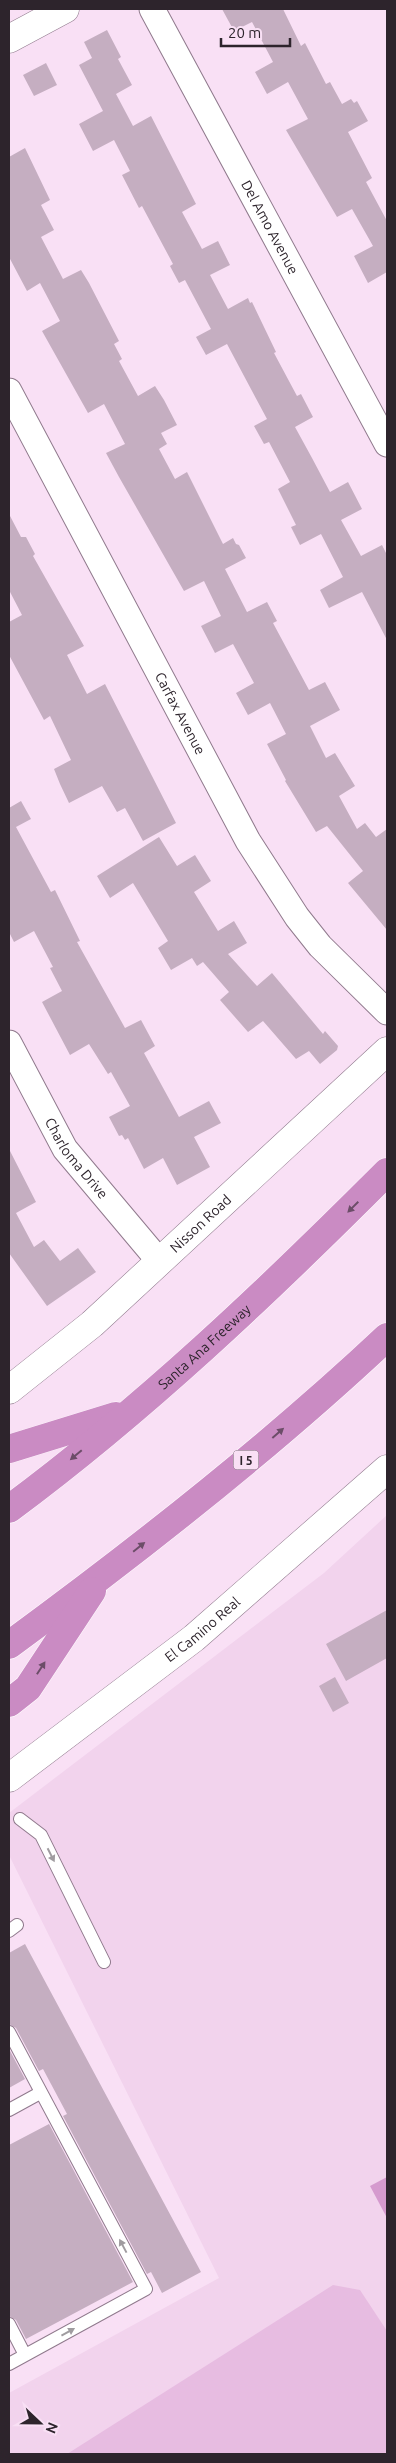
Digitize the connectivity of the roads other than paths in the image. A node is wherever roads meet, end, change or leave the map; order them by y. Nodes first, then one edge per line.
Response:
1 (65, 9) edge
2 (152, 9) edge
3 (9, 39) edge
4 (9, 391) edge
5 (387, 444) edge
6 (387, 1012) edge
7 (9, 1043) edge
8 (387, 1051) edge
9 (387, 1172) edge
10 (160, 1262) junction
11 (387, 1337) edge
12 (9, 1390) edge
13 (127, 1413) junction
14 (9, 1449) edge
15 (387, 1469) edge
16 (9, 1509) edge
17 (101, 1577) junction
18 (9, 1644) edge
19 (9, 1703) edge
20 (9, 1778) edge
21 (20, 1819) dead end
22 (104, 1962) dead end
23 (9, 2032) edge
24 (40, 2093) junction
25 (9, 2110) edge
26 (9, 2324) edge
27 (25, 2355) junction
28 (9, 2364) edge

1 - 3 street
2 - 5 street, Del Amo Avenue
4 - 6 street, Carfax Avenue
7 - 10 street, Charloma Drive
8 - 10 street, Nisson Road
9 -> 13 highway, Santa Ana Freeway
10 - 12 street, Nisson Road
17 -> 11 highway, I 5
13 - 14 highway
13 -> 16 highway, Santa Ana Freeway
15 - 20 street, El Camino Real
17 - 18 highway, I 5
19 -> 17 highway
21 -> 22 lane
23 - 24 lane
24 - 25 lane
27 -> 24 lane
26 - 27 lane
27 - 28 lane

